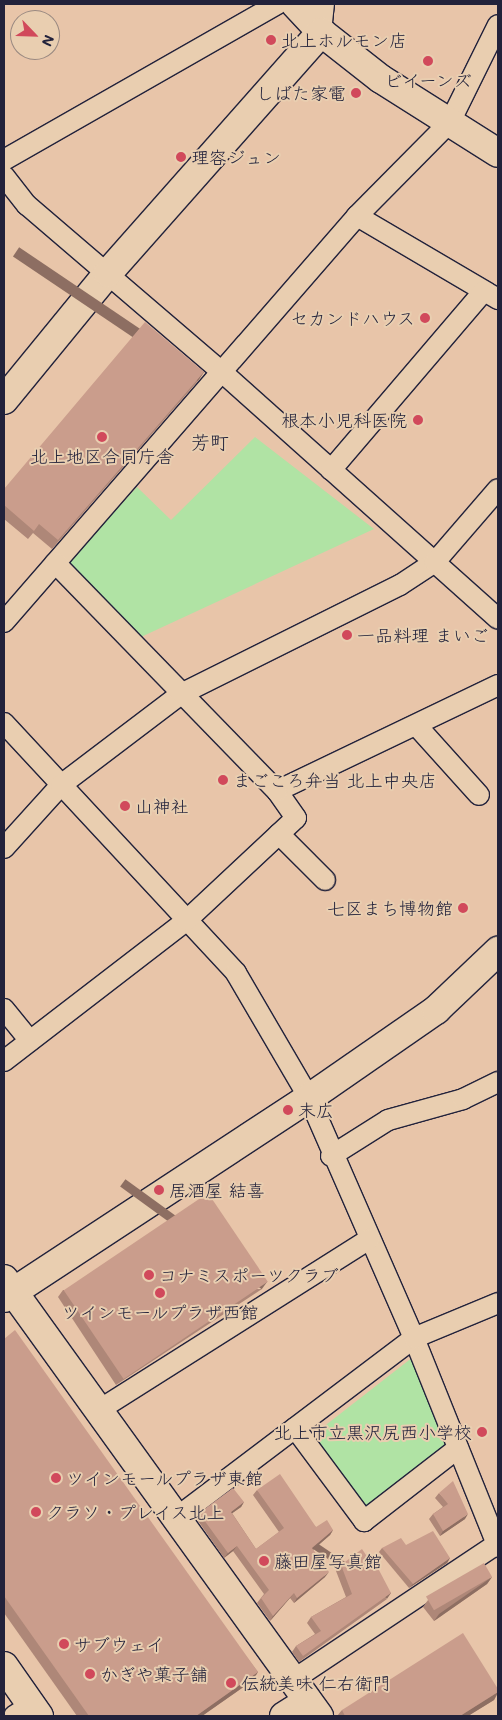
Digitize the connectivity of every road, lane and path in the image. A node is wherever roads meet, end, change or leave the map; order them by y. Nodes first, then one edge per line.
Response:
1 (278, 4) edge
2 (295, 4) edge
3 (324, 4) edge
4 (498, 25) edge
5 (321, 32) junction
6 (450, 122) junction
7 (498, 153) edge
8 (4, 160) edge
9 (4, 176) edge
10 (357, 216) junction
11 (108, 273) junction
12 (491, 295) edge
13 (222, 372) junction
14 (4, 400) edge
15 (331, 470) junction
16 (498, 489) edge
17 (435, 562) junction
18 (55, 563) junction
19 (498, 619) edge
20 (4, 622) edge
21 (498, 685) edge
22 (181, 694) junction
23 (4, 723) edge
24 (416, 725) junction
25 (61, 785) junction
26 (277, 791) junction
27 (479, 795) dead end
28 (279, 834) junction
29 (4, 848) edge
30 (325, 880) dead end
31 (186, 920) junction
32 (498, 951) edge
33 (4, 1009) edge
34 (30, 1040) junction
35 (4, 1061) edge
36 (498, 1082) edge
37 (309, 1098) junction
38 (331, 1156) junction
39 (369, 1239) junction
40 (7, 1290) edge
41 (498, 1303) edge
42 (414, 1338) junction
43 (98, 1410) junction
44 (295, 1428) junction
45 (458, 1448) junction
46 (176, 1518) junction
47 (498, 1545) edge
48 (4, 1666) edge
49 (307, 1699) edge
50 (28, 1712) edge
51 (284, 1716) edge

1 - 8 street
2 - 5 street
3 - 5 street
4 - 6 street
5 - 6 street
5 - 11 street
6 - 7 street
6 - 10 street
9 - 11 street
10 - 12 street
10 - 13 street
11 - 13 street
11 - 14 street
12 - 15 street
13 - 15 street
13 - 18 street
15 - 17 street
16 - 17 street
17 - 19 street
17 - 22 street
18 - 20 street
18 - 22 street
21 - 24 street
22 - 25 street
22 - 26 street
23 - 25 street
24 - 26 street
24 - 27 street
25 - 29 street
25 - 31 street
26 - 28 street
28 - 30 street
28 - 31 street
31 - 34 street
31 - 37 street
32 - 37 street
33 - 34 street
34 - 35 street
36 - 38 street
37 - 38 street
37 - 40 street
38 - 39 street
39 - 42 street
39 - 43 street
40 - 43 street
41 - 42 street
42 - 44 street
42 - 45 street
43 - 46 street
44 - 45 street
44 - 46 street
45 - 47 street
46 - 49 street
47 - 49 street
48 - 50 street
49 - 51 street

